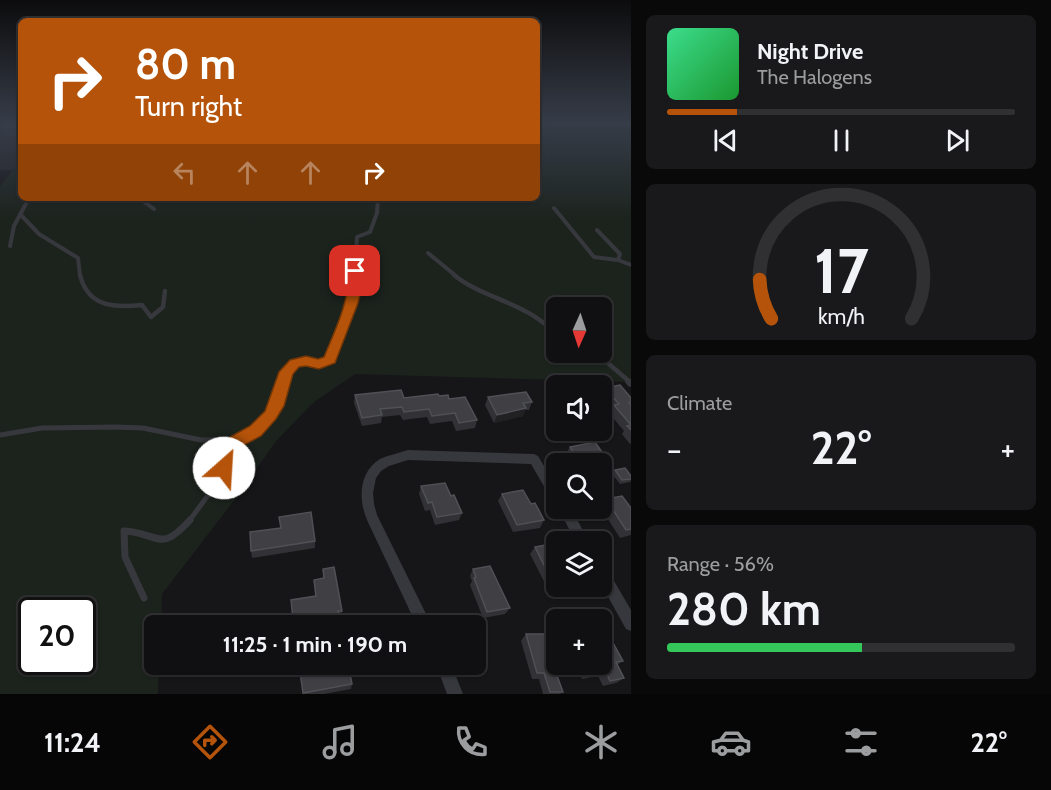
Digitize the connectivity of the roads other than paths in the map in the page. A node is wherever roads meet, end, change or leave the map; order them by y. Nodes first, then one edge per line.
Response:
1 (27, 201) edge
2 (143, 201) edge
3 (378, 201) edge
4 (554, 208) dead end
5 (154, 209) dead end
6 (20, 214) junction
7 (597, 230) dead end
8 (10, 246) dead end
9 (428, 253) dead end
10 (617, 260) junction
11 (631, 265) edge
12 (165, 291) dead end
13 (546, 325) edge
14 (608, 363) edge
15 (631, 382) edge
16 (0, 435) edge
17 (240, 439) junction
18 (546, 479) edge
19 (612, 591) edge
20 (144, 598) dead end
21 (420, 615) edge
22 (631, 624) edge
23 (448, 675) edge
24 (455, 694) edge

1 - 6 lane
2 - 5 lane
3 - 17 lane
4 - 10 lane
6 - 8 lane
6 - 12 lane
7 - 10 lane
9 - 13 lane
10 - 11 lane
14 - 15 lane
16 - 17 lane
17 - 20 lane
18 - 21 street
19 - 22 street
23 - 24 street

